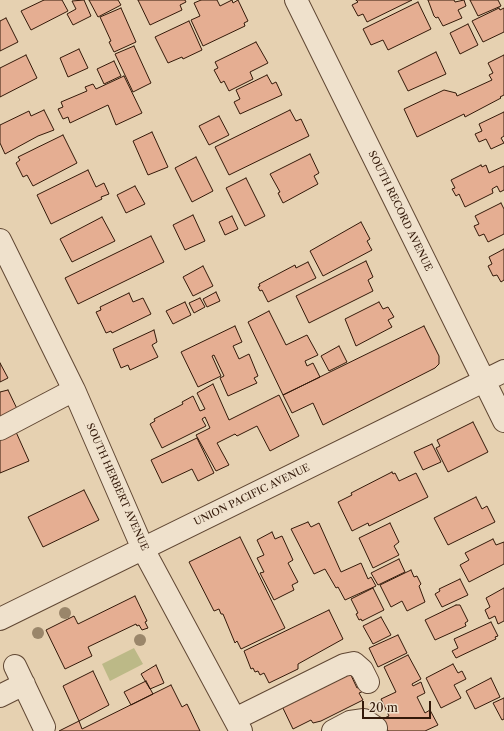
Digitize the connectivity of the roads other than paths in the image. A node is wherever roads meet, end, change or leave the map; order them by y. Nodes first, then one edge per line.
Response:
1 (296, 0) edge
2 (0, 240) edge
3 (504, 371) edge
4 (484, 381) junction
5 (74, 390) junction
6 (504, 421) edge
7 (0, 429) edge
8 (143, 549) junction
9 (0, 620) edge
10 (368, 682) dead end
11 (0, 696) edge
12 (238, 725) edge
13 (44, 727) dead end
14 (376, 728) dead end
15 (333, 731) edge

1 - 4 street, SOUTH RECORD AVENUE
2 - 5 street, SOUTH HERBERT AVENUE
3 - 4 street, UNION PACIFIC AVENUE
4 - 6 street, SOUTH RECORD AVENUE
4 - 8 street, UNION PACIFIC AVENUE
5 - 7 street
5 - 8 street, SOUTH HERBERT AVENUE
8 - 9 street, UNION PACIFIC AVENUE
8 - 12 street, SOUTH HERBERT AVENUE
10 - 12 street
11 - 13 street
14 - 15 street

